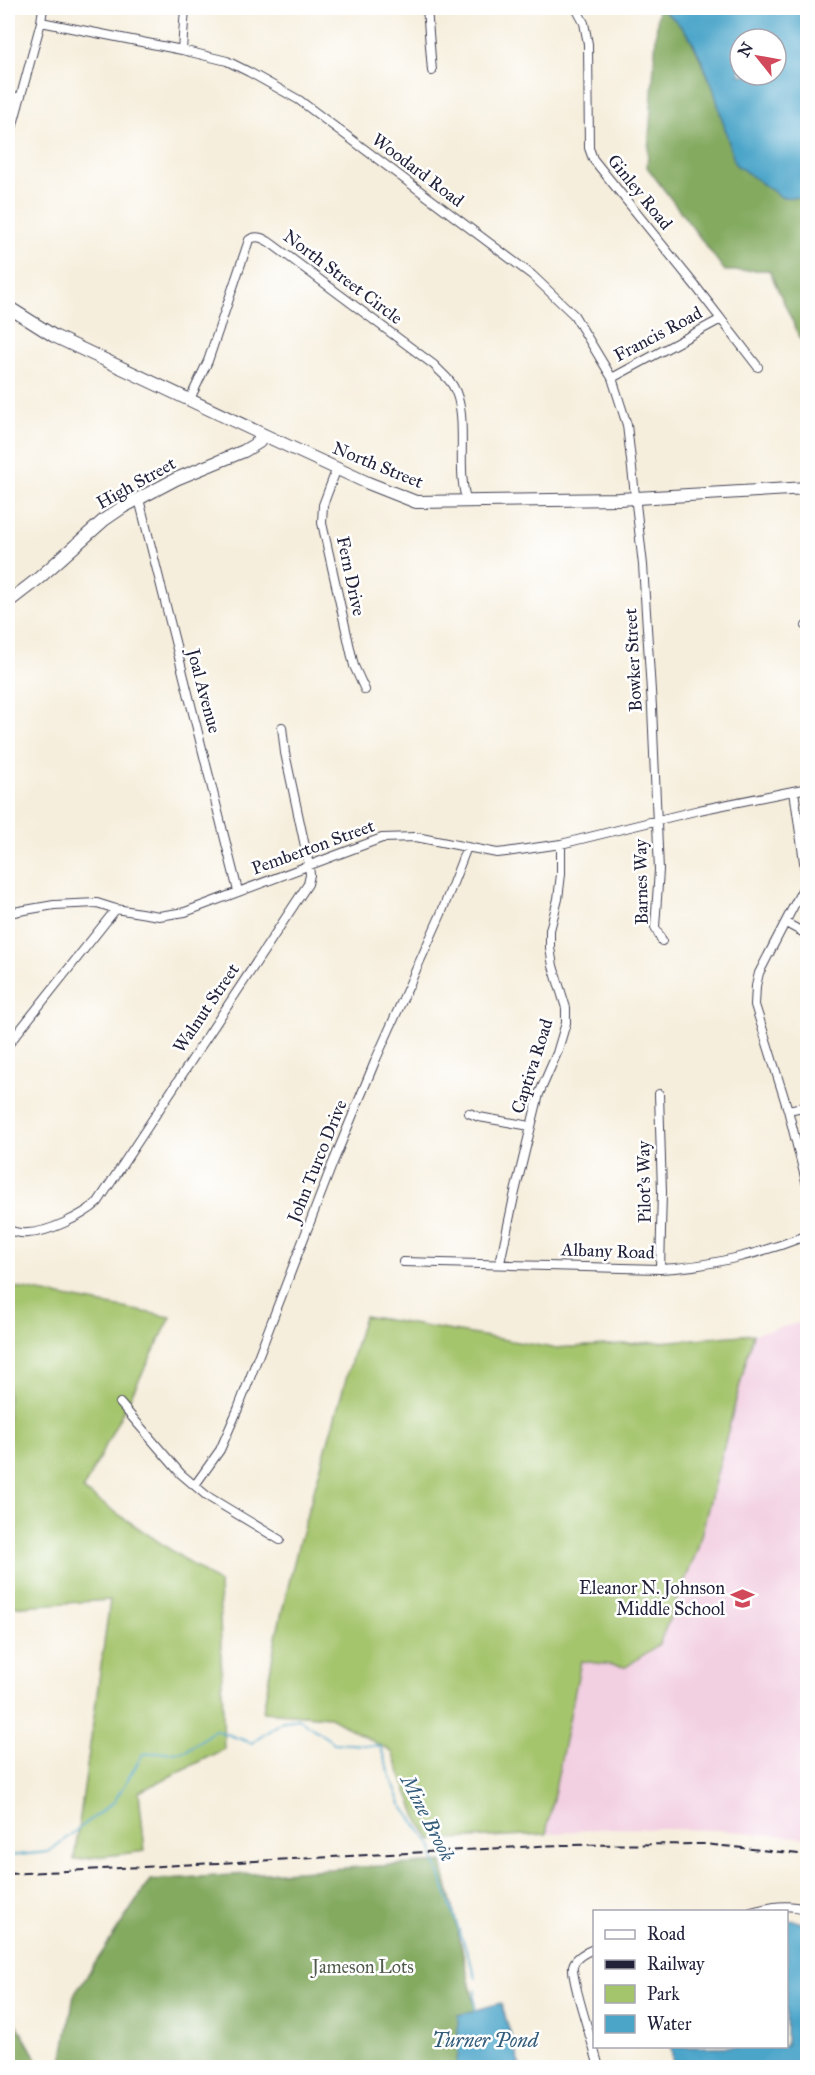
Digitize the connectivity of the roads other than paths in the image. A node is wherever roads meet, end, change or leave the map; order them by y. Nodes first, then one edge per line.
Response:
1 (43, 8) edge
2 (185, 8) edge
3 (427, 8) edge
4 (576, 8) edge
5 (41, 22) junction
6 (182, 50) junction
7 (432, 71) dead end
8 (8, 95) edge
9 (20, 98) junction
10 (8, 143) edge
11 (8, 307) edge
12 (721, 319) junction
13 (758, 367) dead end
14 (612, 378) junction
15 (190, 399) junction
16 (264, 435) junction
17 (337, 468) junction
18 (807, 488) edge
19 (636, 498) junction
20 (139, 499) junction
21 (467, 502) junction
22 (8, 602) edge
23 (365, 690) dead end
24 (282, 727) dead end
25 (807, 788) edge
26 (794, 791) junction
27 (656, 821) junction
28 (561, 844) junction
29 (467, 847) junction
30 (309, 865) junction
31 (238, 891) junction
32 (116, 909) junction
33 (8, 913) edge
34 (786, 923) junction
35 (807, 935) edge
36 (662, 941) dead end
37 (8, 1045) edge
38 (659, 1094) dead end
39 (807, 1106) edge
40 (788, 1110) junction
41 (469, 1113) dead end
42 (530, 1126) junction
43 (807, 1189) edge
44 (8, 1230) edge
45 (807, 1235) edge
46 (403, 1262) dead end
47 (500, 1263) junction
48 (660, 1269) junction
49 (120, 1402) dead end
50 (195, 1485) junction
51 (280, 1540) dead end
52 (756, 1910) edge
53 (807, 1910) edge
54 (593, 1950) edge
55 (593, 2046) edge
56 (594, 2048) edge
57 (599, 2067) edge

1 - 5 street
2 - 6 street
3 - 7 street
4 - 12 street, Ginley Road
5 - 6 street, Woodard Road
5 - 9 street
6 - 14 street, Woodard Road
8 - 9 street
9 - 10 street
11 - 15 street, North Street
12 - 13 street, Ginley Road
12 - 14 street, Francis Road
14 - 19 street, Woodard Road
15 - 16 street, North Street
15 - 21 street, North Street Circle
16 - 17 street, North Street
16 - 20 street, High Street
17 - 21 street, North Street
17 - 23 street, Fern Drive
18 - 19 street, North Street
19 - 21 street, North Street
19 - 27 street, Bowker Street
20 - 22 street, High Street
20 - 31 street, Joal Avenue
24 - 30 street, Walnut Street
25 - 26 street, Pemberton Street
26 - 27 street, Pemberton Street
26 - 34 street
27 - 28 street, Pemberton Street
27 - 36 street, Barnes Way
28 - 29 street, Pemberton Street
28 - 42 street, Captiva Road
29 - 30 street, Pemberton Street
29 - 50 street, John Turco Drive
30 - 31 street, Pemberton Street
30 - 44 street, Walnut Street
31 - 32 street, Pemberton Street
32 - 33 street, Pemberton Street
32 - 37 street
34 - 35 street
34 - 40 street
38 - 48 street, Pilot's Way
39 - 40 street
40 - 43 street
41 - 42 street
42 - 47 street, Captiva Road
45 - 48 street, Albany Road
46 - 47 street, Albany Road
47 - 48 street, Albany Road
49 - 50 street
50 - 51 street
52 - 53 street
54 - 55 street
56 - 57 street

